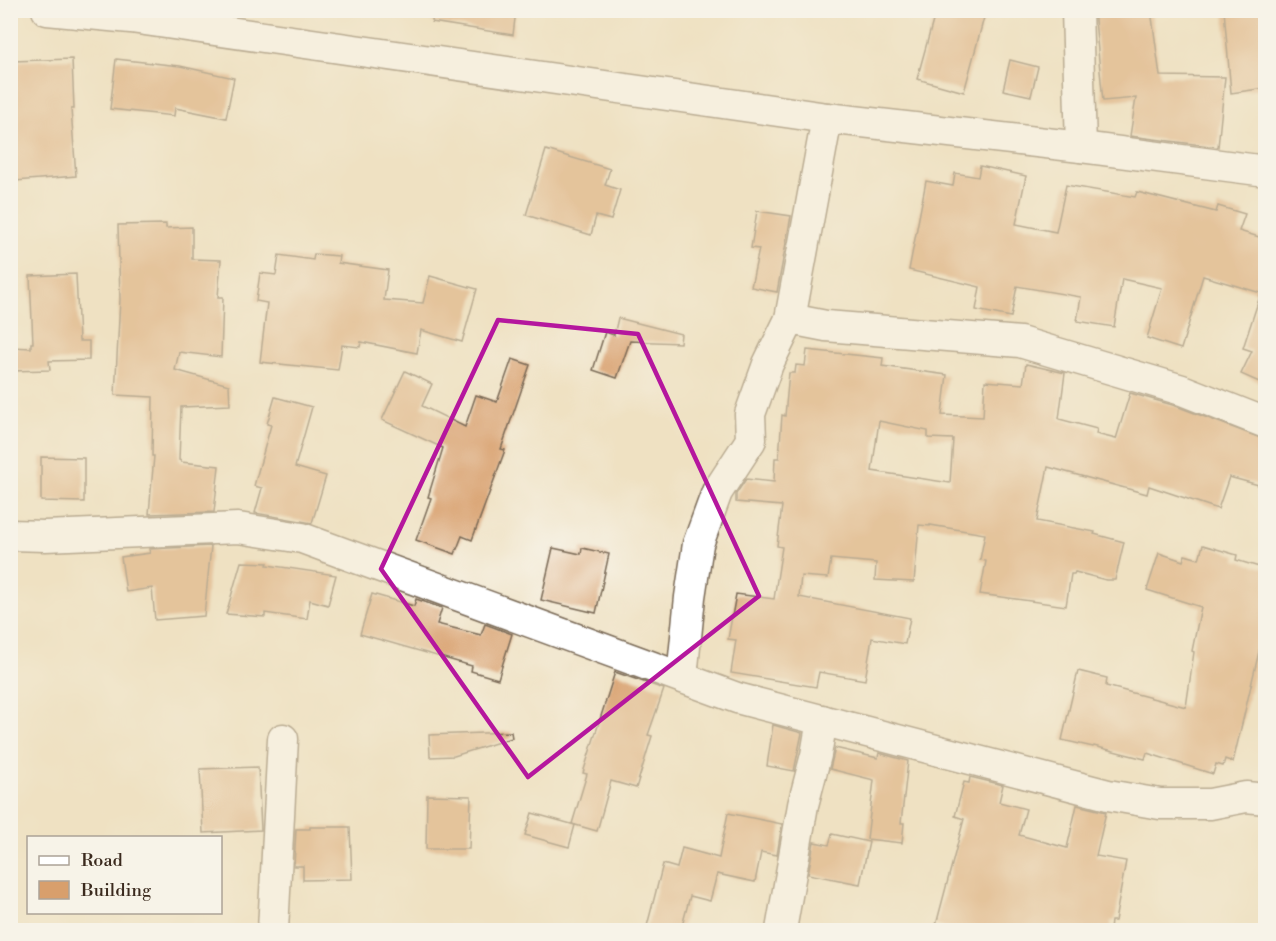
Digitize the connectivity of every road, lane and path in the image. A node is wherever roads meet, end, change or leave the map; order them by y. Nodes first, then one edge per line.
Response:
1 (47, 10) edge
2 (1077, 10) edge
3 (827, 118) junction
4 (1081, 147) junction
5 (1266, 171) edge
6 (790, 319) junction
7 (826, 327) junction
8 (750, 414) junction
9 (1266, 423) edge
10 (10, 535) edge
11 (682, 678) junction
12 (822, 720) junction
13 (283, 739) dead end
14 (1266, 799) edge
15 (273, 930) edge
16 (781, 930) edge

1 - 3 street
2 - 4 street
3 - 4 street
3 - 6 street
4 - 5 street
6 - 7 street
6 - 8 street
7 - 8 street
7 - 9 street
8 - 11 street
10 - 11 street
11 - 12 street
12 - 14 street
12 - 16 street
13 - 15 street

